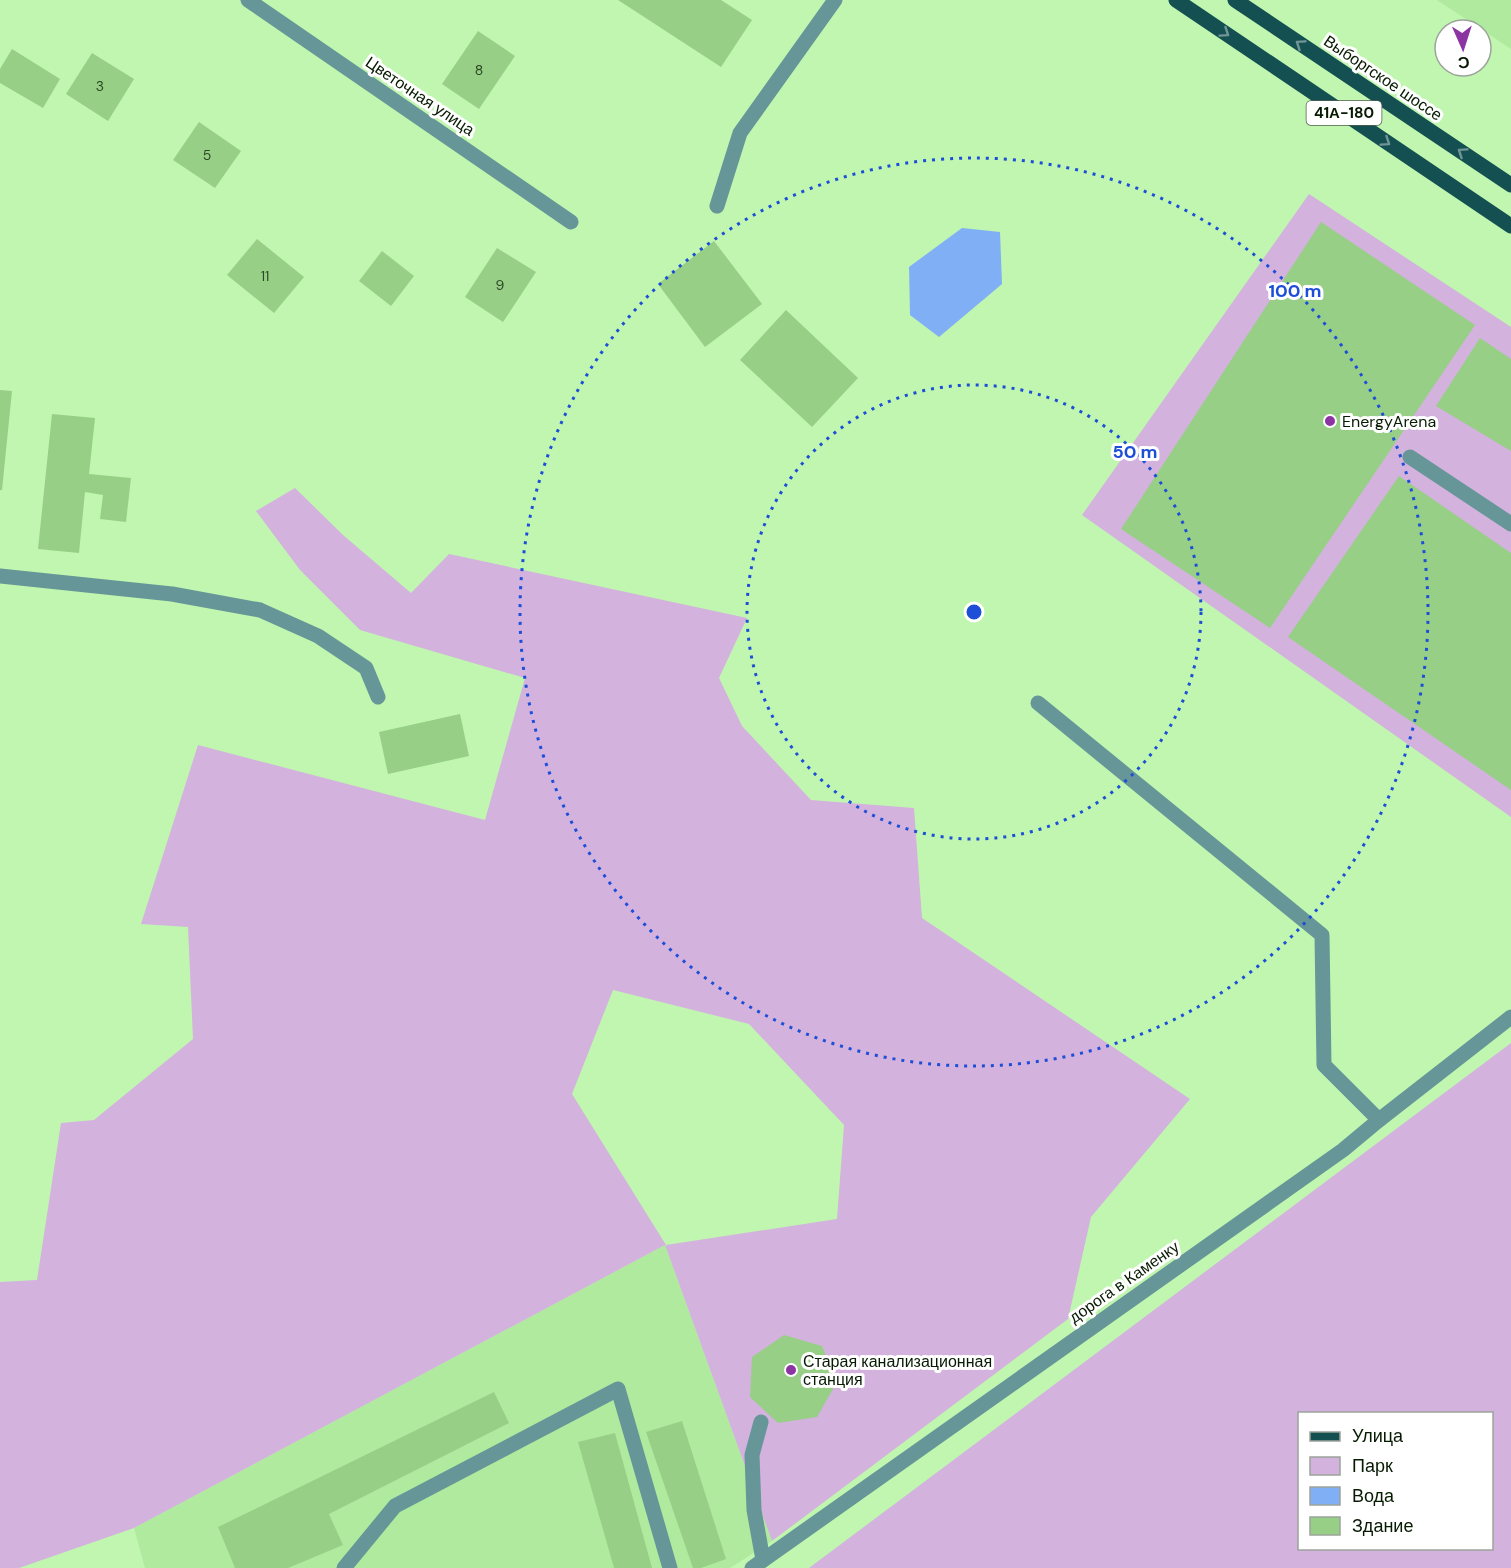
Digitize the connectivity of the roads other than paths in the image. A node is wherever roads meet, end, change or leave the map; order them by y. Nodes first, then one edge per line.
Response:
1 (248, 0) edge
2 (834, 0) edge
3 (1176, 0) edge
4 (1235, 0) edge
5 (1511, 185) edge
6 (717, 206) dead end
7 (571, 222) dead end
8 (1511, 226) edge
9 (1410, 457) dead end
10 (1511, 524) edge
11 (0, 576) edge
12 (378, 697) dead end
13 (1038, 703) dead end
14 (1511, 1017) edge
15 (1379, 1120) junction
16 (761, 1422) dead end
17 (758, 1564) edge
18 (344, 1568) edge
19 (670, 1568) edge

1 - 7 street, Цветочная улица
2 - 6 street
3 -> 8 main road, 41А-180
5 -> 4 main road, Выборгское шоссе / 41А-180
9 - 10 street
11 - 12 street
13 - 15 street
14 - 15 street, дорога в Каменку
15 - 17 street, дорога в Каменку
16 - 17 street
18 - 19 street

